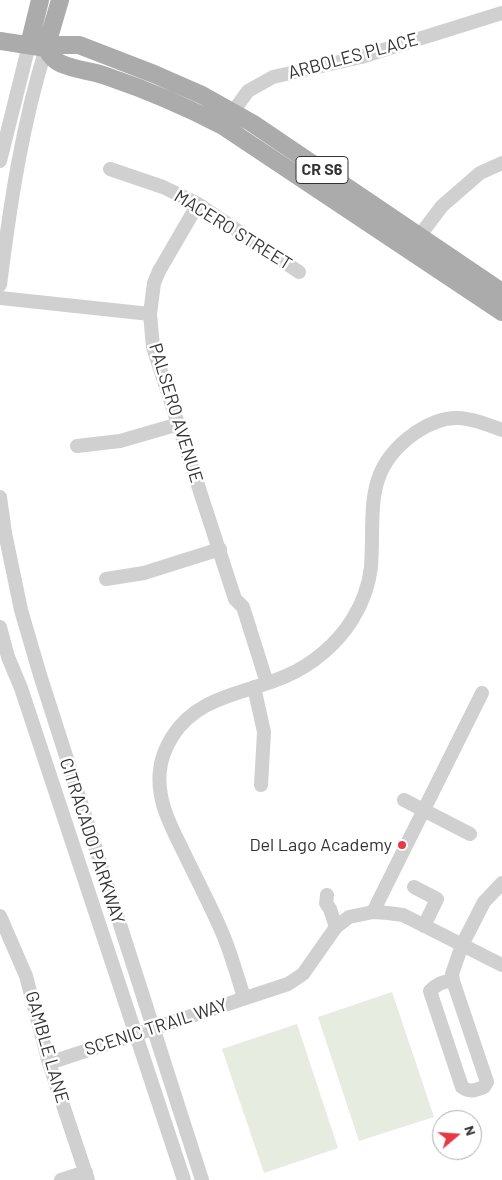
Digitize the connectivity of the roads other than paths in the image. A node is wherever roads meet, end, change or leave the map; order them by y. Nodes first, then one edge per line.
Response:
1 (40, 0) edge
2 (60, 0) edge
3 (502, 13) edge
4 (0, 41) edge
5 (28, 45) junction
6 (46, 48) junction
7 (228, 119) junction
8 (0, 161) edge
9 (502, 162) edge
10 (110, 169) dead end
11 (198, 204) junction
12 (414, 243) junction
13 (299, 272) dead end
14 (0, 285) edge
15 (502, 292) edge
16 (0, 298) edge
17 (502, 312) edge
18 (150, 314) junction
19 (179, 424) junction
20 (502, 430) edge
21 (76, 446) dead end
22 (0, 497) edge
23 (220, 549) junction
24 (106, 579) dead end
25 (0, 627) edge
26 (261, 685) junction
27 (482, 693) dead end
28 (262, 785) dead end
29 (404, 800) dead end
30 (424, 811) junction
31 (470, 834) dead end
32 (502, 883) edge
33 (414, 887) dead end
34 (327, 895) dead end
35 (373, 912) junction
36 (0, 916) edge
37 (424, 926) junction
38 (336, 927) junction
39 (462, 946) junction
40 (502, 965) edge
41 (453, 981) junction
42 (244, 998) junction
43 (152, 1028) junction
44 (136, 1034) junction
45 (50, 1063) junction
46 (87, 1176) edge
47 (61, 1180) edge
48 (184, 1180) edge
49 (202, 1180) edge

1 - 5 main road
2 - 6 main road
3 - 7 street, ARBOLES PLACE
4 - 5 main road, CR S6
5 - 6 main road, CR S6
5 - 8 street
6 - 7 main road, CR S6
6 - 14 street
7 - 12 main road, CR S6
9 - 12 street
10 - 11 street, MACERO STREET
11 - 13 street, MACERO STREET
11 - 18 street, PALSERO AVENUE
12 - 15 main road, CR S6
12 - 17 main road, CR S6
16 - 18 street
18 - 19 street, PALSERO AVENUE
19 - 21 street
19 - 23 street, PALSERO AVENUE
20 - 26 street
22 - 43 street, CITRACADO PARKWAY
23 - 24 street
23 - 26 street, PALSERO AVENUE
25 - 44 street, CITRACADO PARKWAY
26 - 28 street, PALSERO AVENUE
26 - 42 street
27 - 30 street
29 - 30 street
30 - 31 street
30 - 35 street
32 - 39 street
33 - 37 street
34 - 38 street
35 - 37 street
35 - 38 street
36 - 45 street, GAMBLE LANE
37 - 39 street
38 - 42 street, SCENIC TRAIL WAY
39 - 40 street
39 - 41 street
41 - 41 street
42 - 43 street, SCENIC TRAIL WAY
43 - 44 street, SCENIC TRAIL WAY
43 - 49 street, CITRACADO PARKWAY
44 - 45 street, SCENIC TRAIL WAY
44 - 48 street, CITRACADO PARKWAY
45 - 46 street, GAMBLE LANE
46 - 47 street

